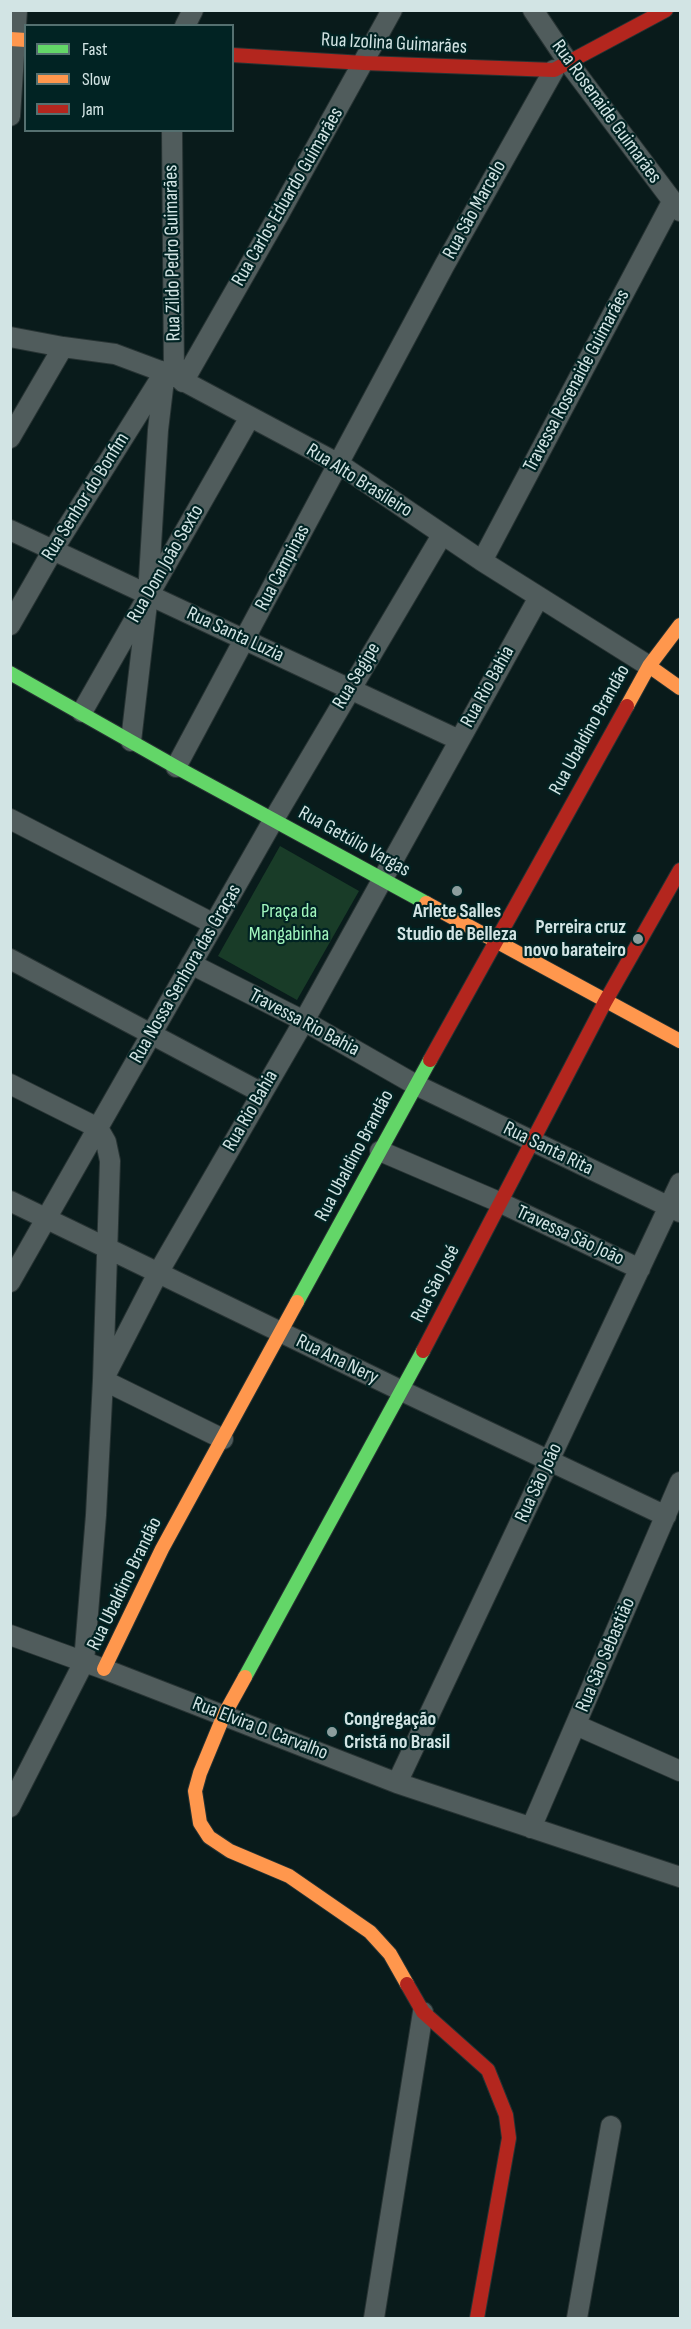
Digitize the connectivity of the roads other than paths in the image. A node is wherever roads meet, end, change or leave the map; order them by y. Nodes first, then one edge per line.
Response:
1 (17, 10) edge
2 (193, 10) edge
3 (392, 10) edge
4 (533, 10) edge
5 (666, 10) edge
6 (186, 24) edge
7 (17, 40) edge
8 (234, 55) edge
9 (364, 63) junction
10 (561, 66) junction
11 (10, 116) edge
12 (172, 132) edge
13 (676, 207) edge
14 (10, 337) edge
15 (63, 347) junction
16 (174, 376) junction
17 (250, 417) junction
18 (10, 438) edge
19 (339, 464) junction
20 (10, 530) edge
21 (442, 535) junction
22 (53, 550) junction
23 (482, 561) junction
24 (148, 595) junction
25 (539, 597) junction
26 (10, 624) edge
27 (681, 625) edge
28 (245, 640) junction
29 (649, 666) junction
30 (10, 673) edge
31 (681, 688) edge
32 (349, 689) junction
33 (82, 712) junction
34 (459, 740) junction
35 (131, 741) junction
36 (176, 767) junction
37 (10, 819) edge
38 (274, 819) junction
39 (679, 878) edge
40 (382, 880) junction
41 (214, 924) junction
42 (495, 941) junction
43 (10, 959) edge
44 (191, 964) junction
45 (605, 1002) junction
46 (304, 1021) junction
47 (151, 1034) junction
48 (681, 1041) edge
49 (10, 1084) edge
50 (416, 1085) junction
51 (261, 1094) junction
52 (98, 1128) junction
53 (533, 1142) junction
54 (380, 1151) junction
55 (681, 1183) edge
56 (10, 1201) edge
57 (500, 1202) junction
58 (675, 1210) edge
59 (47, 1218) junction
60 (108, 1248) junction
61 (640, 1269) junction
62 (158, 1273) junction
63 (10, 1282) edge
64 (281, 1332) junction
65 (103, 1380) junction
66 (402, 1391) junction
67 (223, 1439) junction
68 (550, 1460) junction
69 (681, 1482) edge
70 (666, 1516) junction
71 (10, 1635) edge
72 (84, 1662) junction
73 (104, 1669) junction
74 (224, 1715) junction
75 (576, 1725) junction
76 (681, 1771) edge
77 (397, 1783) junction
78 (10, 1808) edge
79 (531, 1828) junction
80 (681, 1877) edge
81 (423, 2012) junction
82 (612, 2126) dead end
83 (374, 2319) edge
84 (477, 2319) edge
85 (577, 2319) edge

1 - 7 street
2 - 6 street
3 - 9 street, Rua Carlos Eduardo Guimarães
4 - 10 street, Rua Rosenaide Guimarães
5 - 10 street
7 - 11 street
8 - 9 street, Rua Izolina Guimarães
9 - 10 street, Rua Izolina Guimarães
9 - 16 street, Rua Carlos Eduardo Guimarães
10 - 13 street, Rua Rosenaide Guimarães
10 - 19 street, Rua São Marcelo
12 - 16 street, Rua Zildo Pedro Guimarães
13 - 23 street, Travessa Rosenaide Guimarães
14 - 15 street, Rua Alto Brasileiro
15 - 16 street, Rua Alto Brasileiro
15 - 18 street
16 - 17 street, Rua Alto Brasileiro
16 - 22 street, Rua Senhor do Bonfim
16 - 24 street, Rua Zildo Pedro Guimarães
17 - 19 street, Rua Alto Brasileiro
17 - 24 street, Rua Dom João Sexto
19 - 21 street, Rua Alto Brasileiro
19 - 28 street, Rua Campinas
20 - 22 street, Rua Santa Luzia
21 - 23 street, Rua Alto Brasileiro
21 - 32 street, Rua Segipe
22 - 24 street, Rua Santa Luzia
22 - 26 street, Rua Senhor do Bonfim
23 - 25 street, Rua Alto Brasileiro
24 - 28 street, Rua Santa Luzia
24 - 33 street, Rua Dom João Sexto
24 - 35 street, Rua Zildo Pedro Guimarães
25 - 29 street, Rua Alto Brasileiro
25 - 34 street, Rua Rio Bahia
27 - 29 street, Rua Ubaldino Brandão
28 - 32 street, Rua Santa Luzia
28 - 36 street, Rua Campinas
29 - 31 street, Rua Alto Brasileiro
29 - 42 street, Rua Ubaldino Brandão
30 - 33 street, Rua Getúlio Vargas
32 - 34 street, Rua Santa Luzia
32 - 38 street, Rua Segipe
33 - 35 street, Rua Getúlio Vargas
34 - 40 street, Rua Rio Bahia
35 - 36 street, Rua Getúlio Vargas
36 - 38 street, Rua Getúlio Vargas
37 - 41 street
38 - 40 street, Rua Getúlio Vargas
38 - 41 street, Rua Nossa Senhora das Graças
39 - 45 street, Rua São José
40 - 42 street, Rua Getúlio Vargas
40 - 46 street, Rua Rio Bahia
41 - 44 street, Rua Nossa Senhora das Graças
42 - 45 street, Rua Getúlio Vargas
42 - 50 street, Rua Ubaldino Brandão
43 - 47 street
44 - 46 street, Travessa Rio Bahia
44 - 47 street, Rua Nossa Senhora das Graças
45 - 48 street, Rua Getúlio Vargas
45 - 53 street, Rua São José
46 - 50 street, Travessa Rio Bahia
46 - 51 street, Rua Rio Bahia
47 - 51 street
47 - 52 street, Rua Nossa Senhora das Graças
49 - 52 street
50 - 53 street, Rua Santa Rita
50 - 54 street, Rua Ubaldino Brandão
51 - 62 street, Rua Rio Bahia
52 - 59 street, Rua Nossa Senhora das Graças
52 - 60 street
53 - 57 street, Rua São José
53 - 58 street, Rua Santa Rita
54 - 57 street, Travessa São João
54 - 64 street, Rua Ubaldino Brandão
55 - 58 street, Rua São João
56 - 59 street, Rua Ana Nery
57 - 61 street, Travessa São João
57 - 66 street, Rua São José
58 - 61 street, Rua São João
59 - 60 street, Rua Ana Nery
59 - 63 street, Rua Nossa Senhora das Graças
60 - 62 street, Rua Ana Nery
60 - 65 street
61 - 68 street, Rua São João
62 - 64 street, Rua Ana Nery
62 - 65 street, Rua Rio Bahia
64 - 66 street, Rua Ana Nery
64 - 67 street, Rua Ubaldino Brandão
65 - 67 street
65 - 72 street, Rua Rio Bahia
66 - 68 street, Rua Ana Nery
66 - 74 street, Rua São José
67 - 73 street, Rua Ubaldino Brandão
68 - 70 street, Rua Ana Nery
68 - 77 street, Rua São João
69 - 70 street, Rua São Sebastião
70 - 75 street, Rua São Sebastião
71 - 72 street, Rua Elvira O. Carvalho
72 - 73 street, Rua Elvira O. Carvalho
72 - 78 street
73 - 74 street, Rua Elvira O. Carvalho
74 - 77 street, Rua Elvira O. Carvalho
74 - 81 street, Rua São José
75 - 76 street
75 - 79 street, Rua São Sebastião
77 - 79 street, Rua Elvira O. Carvalho
79 - 80 street, Rua Elvira O. Carvalho
81 - 83 street
81 - 84 street, Rua São José
82 - 85 street

